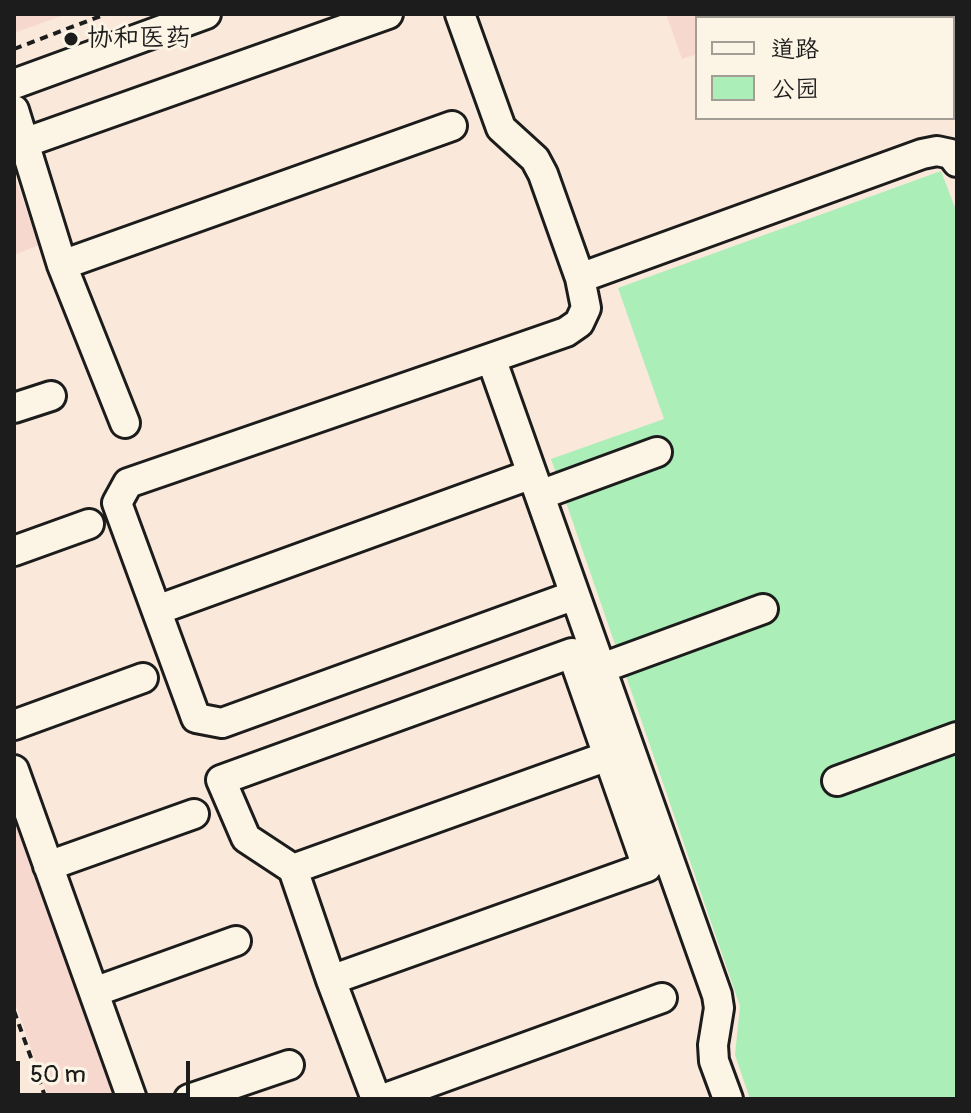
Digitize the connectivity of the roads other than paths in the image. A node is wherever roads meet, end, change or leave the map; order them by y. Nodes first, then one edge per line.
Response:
1 (388, 14) edge
2 (460, 14) edge
3 (190, 17) edge
4 (14, 84) edge
5 (14, 110) edge
6 (452, 126) dead end
7 (24, 143) junction
8 (957, 162) edge
9 (62, 265) junction
10 (580, 278) junction
11 (491, 358) junction
12 (51, 396) dead end
13 (14, 408) edge
14 (125, 423) dead end
15 (657, 452) dead end
16 (536, 485) junction
17 (89, 524) dead end
18 (14, 551) edge
19 (575, 595) junction
20 (763, 609) dead end
21 (157, 610) junction
22 (602, 668) junction
23 (143, 678) dead end
24 (14, 725) edge
25 (957, 737) edge
26 (608, 756) junction
27 (14, 770) edge
28 (837, 781) dead end
29 (194, 814) dead end
30 (48, 866) junction
31 (293, 869) junction
32 (236, 941) dead end
33 (331, 980) junction
34 (94, 992) junction
35 (662, 998) dead end
36 (289, 1065) dead end
37 (132, 1099) edge
38 (189, 1099) edge
39 (376, 1099) edge
40 (383, 1099) edge
41 (728, 1099) edge

1 - 7 street
2 - 10 street
3 - 4 street
5 - 7 street
6 - 9 street
7 - 9 street
8 - 10 street
9 - 14 street
10 - 11 street
11 - 16 street
11 - 21 street
12 - 13 street
15 - 16 street
16 - 19 street
16 - 21 street
17 - 18 street
19 - 21 street
19 - 22 street
20 - 22 street
22 - 41 street
23 - 24 street
25 - 28 street
26 - 31 street
26 - 31 street
26 - 33 street
27 - 30 street
29 - 30 street
30 - 34 street
31 - 33 street
32 - 34 street
33 - 39 street
34 - 37 street
35 - 40 street
36 - 38 street

